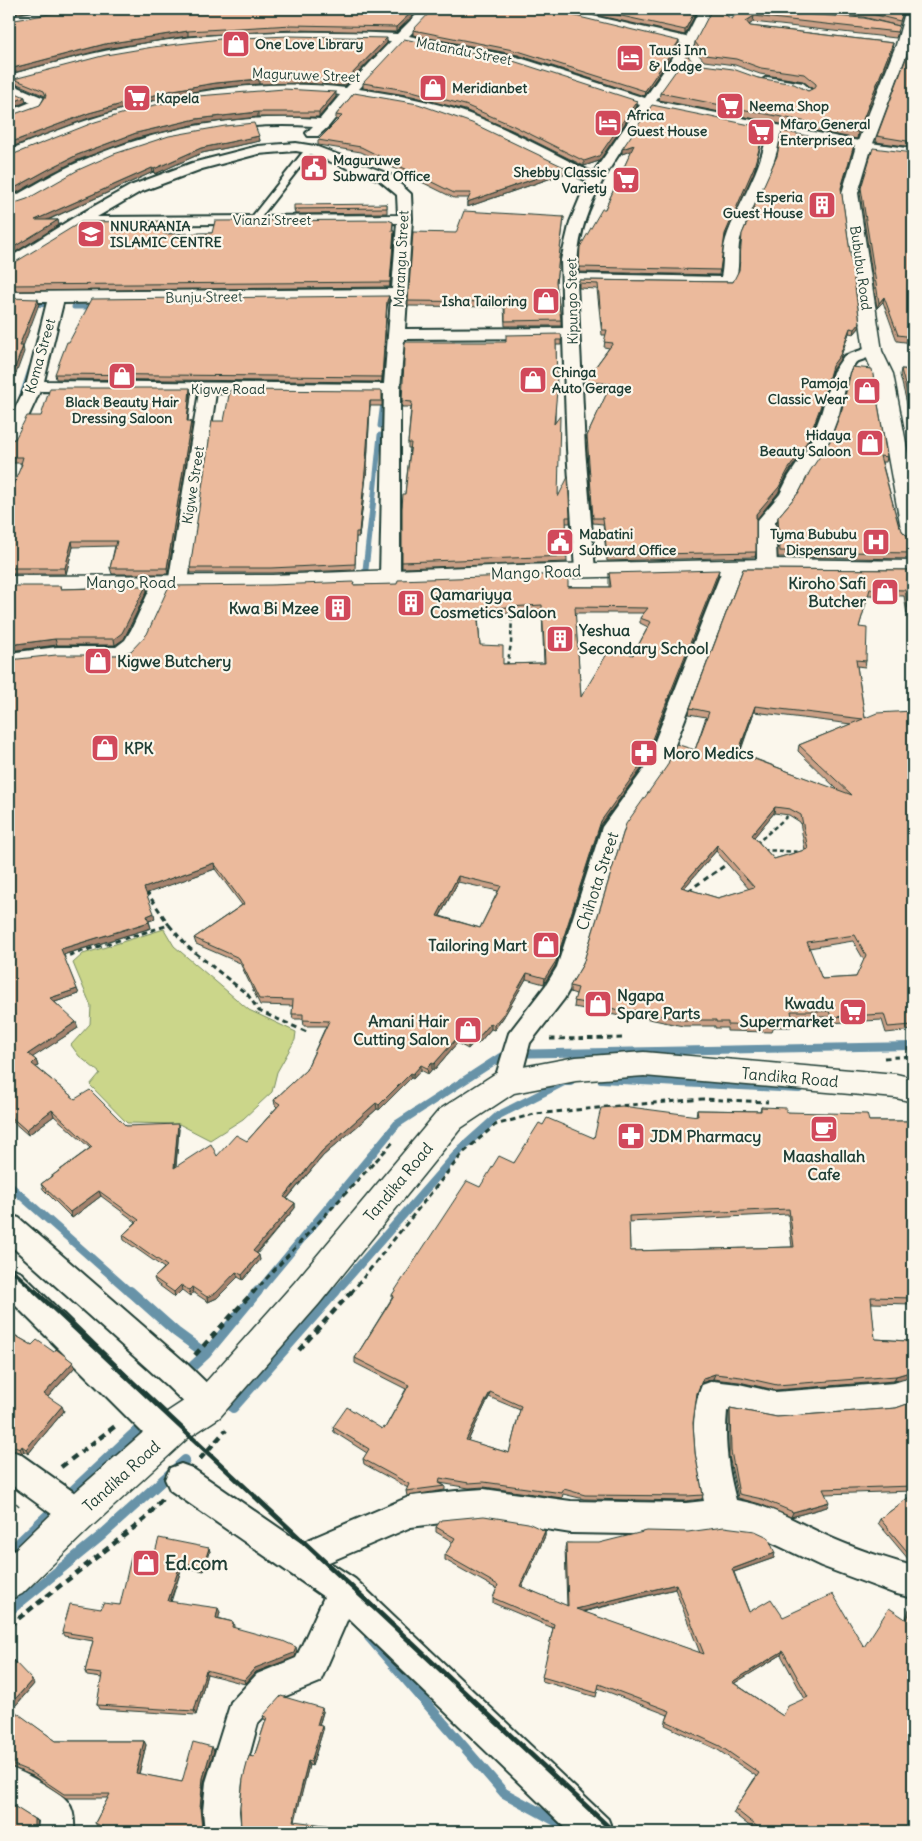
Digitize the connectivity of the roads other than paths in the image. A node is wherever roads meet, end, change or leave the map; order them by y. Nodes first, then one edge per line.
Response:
1 (73, 9) edge
2 (428, 9) edge
3 (548, 9) edge
4 (706, 9) edge
5 (740, 9) edge
6 (913, 9) edge
7 (791, 16) edge
8 (9, 20) edge
9 (400, 38) junction
10 (690, 51) junction
11 (9, 79) edge
12 (757, 79) edge
13 (9, 87) edge
14 (350, 90) junction
15 (808, 92) edge
16 (649, 104) junction
17 (9, 116) edge
18 (324, 123) junction
19 (774, 127) junction
20 (864, 146) junction
21 (303, 148) junction
22 (913, 153) edge
23 (9, 156) edge
24 (595, 179) junction
25 (9, 205) edge
26 (254, 220) junction
27 (405, 220) junction
28 (78, 221) junction
29 (9, 264) edge
30 (569, 278) junction
31 (398, 294) junction
32 (9, 297) edge
33 (56, 298) junction
34 (397, 334) junction
35 (572, 334) junction
36 (873, 351) junction
37 (34, 386) junction
38 (208, 389) junction
39 (392, 389) junction
40 (9, 439) edge
41 (913, 534) edge
42 (768, 566) junction
43 (733, 568) junction
44 (913, 568) edge
45 (584, 570) junction
46 (390, 577) junction
47 (170, 582) junction
48 (9, 583) edge
49 (9, 659) edge
50 (507, 1082) junction
51 (907, 1087) edge
52 (9, 1227) edge
53 (9, 1280) edge
54 (913, 1392) edge
55 (220, 1414) junction
56 (166, 1435) junction
57 (9, 1465) edge
58 (181, 1479) road end
59 (78, 1514) junction
60 (723, 1514) junction
61 (301, 1562) junction
62 (9, 1581) edge
63 (913, 1582) edge
64 (343, 1591) junction
65 (9, 1784) edge
66 (56, 1832) edge
67 (222, 1832) edge
68 (595, 1832) edge

1 - 8 street
2 - 9 street
3 - 10 street
4 - 10 street, Kipungo Steet
5 - 7 lane
6 - 20 street, Bububu Road
9 - 11 street, Matandu Street
9 - 14 street
9 - 16 street, Matandu Street
10 - 16 street, Kipungo Steet
12 - 15 street
13 - 17 street
14 - 18 street
14 - 23 street, Maguruwe Street
14 - 24 street, Maguruwe Street
16 - 19 street, Matandu Street
16 - 24 street, Kipungo Steet
18 - 21 street
18 - 25 street
19 - 20 street, Matandu Street
19 - 30 street
20 - 22 street, Matandu Street
20 - 36 street, Bububu Road
21 - 26 lane
21 - 27 street, Marangu Street
21 - 28 street, Marangu Street
24 - 30 street, Kipungo Steet
26 - 27 street, Vianzi Street
26 - 28 street, Vianzi Street
27 - 31 street, Marangu Street
28 - 29 street, Marangu Street
30 - 35 street, Kipungo Steet
31 - 33 street, Bunju Street
31 - 34 street, Marangu Street
32 - 33 street, Bunju Street
33 - 37 street, Koma Street
34 - 35 street
34 - 39 street, Marangu Street
35 - 45 street, Kipungo Steet
36 - 41 street, Bububu Road
36 - 42 street
37 - 38 street, Kigwe Road
37 - 40 street, Koma Street
38 - 39 street, Kigwe Road
38 - 47 street, Kigwe Street
39 - 46 street, Marangu Street
42 - 43 street, Mango Road
42 - 44 street, Mango Road
43 - 45 street, Mango Road
43 - 50 street, Chihota Street
45 - 46 street, Mango Road
46 - 47 street, Mango Road
47 - 48 street, Mango Road
47 - 49 street
50 - 51 street, Tandika Road
50 - 55 street, Tandika Road
52 - 55 street
53 - 56 street
54 - 60 street
55 - 56 street, Tandika Road
56 - 59 street, Tandika Road
57 - 59 street
58 - 61 street
59 - 62 street, Tandika Road
60 - 61 street
60 - 63 street
61 - 64 street
64 - 67 street
64 - 68 street
65 - 66 street

